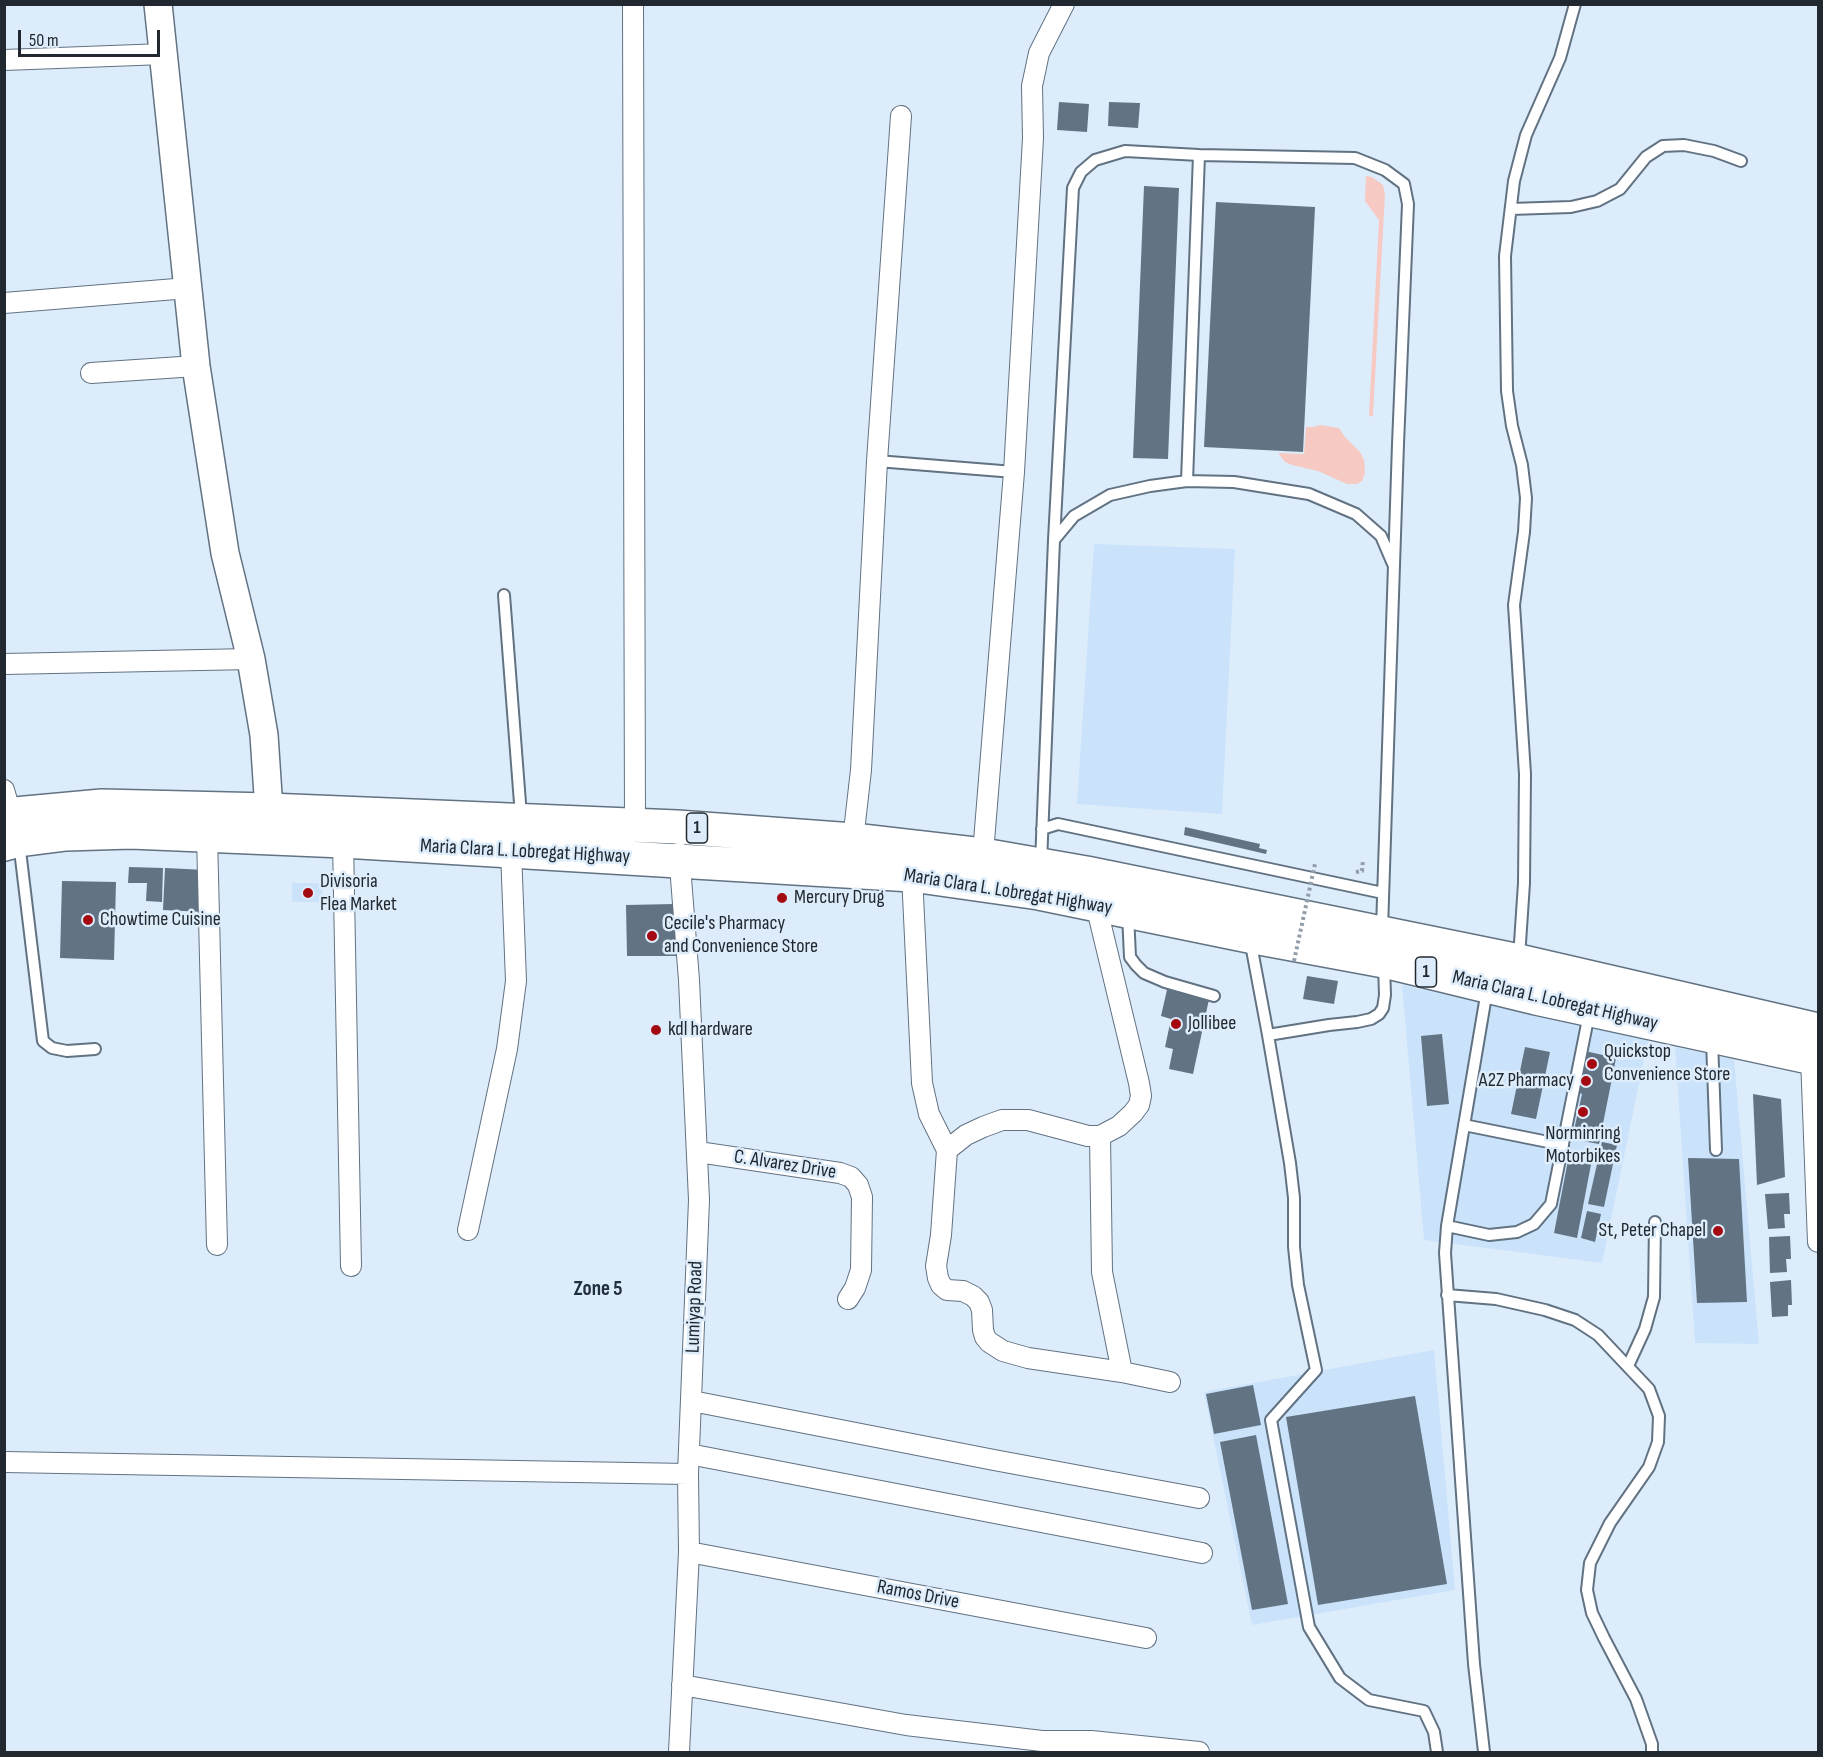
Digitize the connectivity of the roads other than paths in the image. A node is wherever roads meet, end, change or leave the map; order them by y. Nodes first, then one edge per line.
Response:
1 (158, 4) edge
2 (633, 4) edge
3 (1064, 4) edge
4 (1575, 4) edge
5 (164, 54) junction
6 (4, 60) edge
7 (901, 116) dead end
8 (1199, 155) junction
9 (1741, 161) dead end
10 (1511, 209) junction
11 (188, 288) junction
12 (4, 303) edge
13 (196, 366) junction
14 (91, 373) dead end
15 (877, 461) junction
16 (1014, 472) junction
17 (1187, 481) junction
18 (1054, 540) junction
19 (1394, 566) junction
20 (504, 595) dead end
21 (251, 659) junction
22 (4, 664) edge
23 (9, 821) edge
24 (521, 821) junction
25 (269, 823) junction
26 (635, 825) junction
27 (677, 827) junction
28 (1042, 829) junction
29 (207, 835) junction
30 (853, 840) junction
31 (343, 841) junction
32 (511, 851) junction
33 (679, 861) junction
34 (982, 869) junction
35 (912, 874) junction
36 (1040, 879) junction
37 (1383, 893) junction
38 (1096, 905) junction
39 (1128, 912) junction
40 (1249, 936) junction
41 (1383, 947) junction
42 (1519, 961) junction
43 (1487, 986) junction
44 (1214, 996) dead end
45 (1590, 1010) junction
46 (1269, 1035) junction
47 (1712, 1036) junction
48 (1815, 1044) edge
49 (95, 1049) dead end
50 (1464, 1125) junction
51 (1100, 1136) junction
52 (1563, 1145) junction
53 (946, 1150) junction
54 (1716, 1150) dead end
55 (698, 1152) junction
56 (1816, 1164) edge
57 (1655, 1222) dead end
58 (1447, 1226) junction
59 (468, 1230) dead end
60 (1818, 1242) edge
61 (217, 1245) dead end
62 (351, 1266) dead end
63 (1447, 1295) junction
64 (848, 1299) dead end
65 (1628, 1366) junction
66 (1122, 1372) junction
67 (1170, 1382) dead end
68 (692, 1401) junction
69 (689, 1454) junction
70 (4, 1462) edge
71 (688, 1474) junction
72 (1199, 1498) dead end
73 (689, 1552) junction
74 (1202, 1553) dead end
75 (1146, 1638) dead end
76 (682, 1685) junction
77 (1041, 1747) edge
78 (679, 1752) edge
79 (1199, 1752) edge
80 (1437, 1752) edge
81 (1484, 1752) edge
82 (1652, 1752) edge

1 - 5 street
2 - 26 street
3 - 16 street
4 - 10 lane
5 - 6 street
5 - 11 street
7 - 15 street
8 - 17 lane
8 - 18 lane
8 - 19 lane
9 - 10 lane
10 - 42 lane
11 - 12 street
11 - 13 street
13 - 14 street
13 - 21 street
15 - 16 lane
15 - 30 street
16 - 34 street
17 - 18 lane
17 - 19 lane
18 - 28 lane
19 - 37 lane
20 - 24 lane
21 - 22 street
21 - 25 street
23 - 25 highway, Maria Clara L. Lobregat Highway / 1
23 - 29 highway, Maria Clara L. Lobregat Highway / 1
23 - 49 lane
24 - 25 highway, Maria Clara L. Lobregat Highway / 1
24 - 26 highway, Maria Clara L. Lobregat Highway / 1
25 - 29 highway, Maria Clara L. Lobregat Highway / 1
25 - 31 highway, Maria Clara L. Lobregat Highway / 1
26 - 27 highway, Maria Clara L. Lobregat Highway / 1
27 - 30 highway, Maria Clara L. Lobregat Highway / 1
27 - 33 street, Lumiyap Road
28 - 36 lane
28 - 37 lane
29 - 61 street
30 - 34 highway, Maria Clara L. Lobregat Highway / 1
31 - 32 highway, Maria Clara L. Lobregat Highway / 1
31 - 62 street
32 - 33 highway, Maria Clara L. Lobregat Highway / 1
32 - 59 street
33 - 35 highway, Maria Clara L. Lobregat Highway / 1
33 - 55 street, Lumiyap Road
34 - 35 highway, Maria Clara L. Lobregat Highway / 1
34 - 36 highway, Maria Clara L. Lobregat Highway / 1
35 - 53 street
36 - 38 highway, Maria Clara L. Lobregat Highway / 1
36 - 41 highway, Maria Clara L. Lobregat Highway / 1
37 - 41 lane
38 - 39 highway, Maria Clara L. Lobregat Highway / 1
38 - 51 street
39 - 40 highway, Maria Clara L. Lobregat Highway / 1
39 - 44 lane
40 - 41 highway, Maria Clara L. Lobregat Highway / 1
40 - 46 lane
41 - 42 highway, Maria Clara L. Lobregat Highway / 1
41 - 43 highway, Maria Clara L. Lobregat Highway / 1
41 - 46 lane
42 - 48 highway, Maria Clara L. Lobregat Highway / 1
43 - 45 highway, Maria Clara L. Lobregat Highway / 1
43 - 50 lane
45 - 47 highway, Maria Clara L. Lobregat Highway / 1
45 - 52 lane
46 - 80 lane
47 - 48 highway, Maria Clara L. Lobregat Highway / 1
47 - 54 lane
48 - 56 street
50 - 52 lane
50 - 58 lane
51 - 53 street
51 - 66 street
52 - 58 lane
53 - 66 street
55 - 64 street, C. Alvarez Drive
55 - 68 street, Lumiyap Road
56 - 60 street
57 - 65 lane
58 - 63 lane
63 - 65 lane
63 - 81 lane
65 - 82 lane
66 - 67 street
68 - 69 street, Lumiyap Road
68 - 72 street
69 - 71 street, Lumiyap Road
69 - 74 street
70 - 71 street
71 - 73 street, Lumiyap Road
73 - 75 street, Ramos Drive
73 - 76 street, Lumiyap Road
76 - 77 street
76 - 78 street, Lumiyap Road
77 - 79 street

